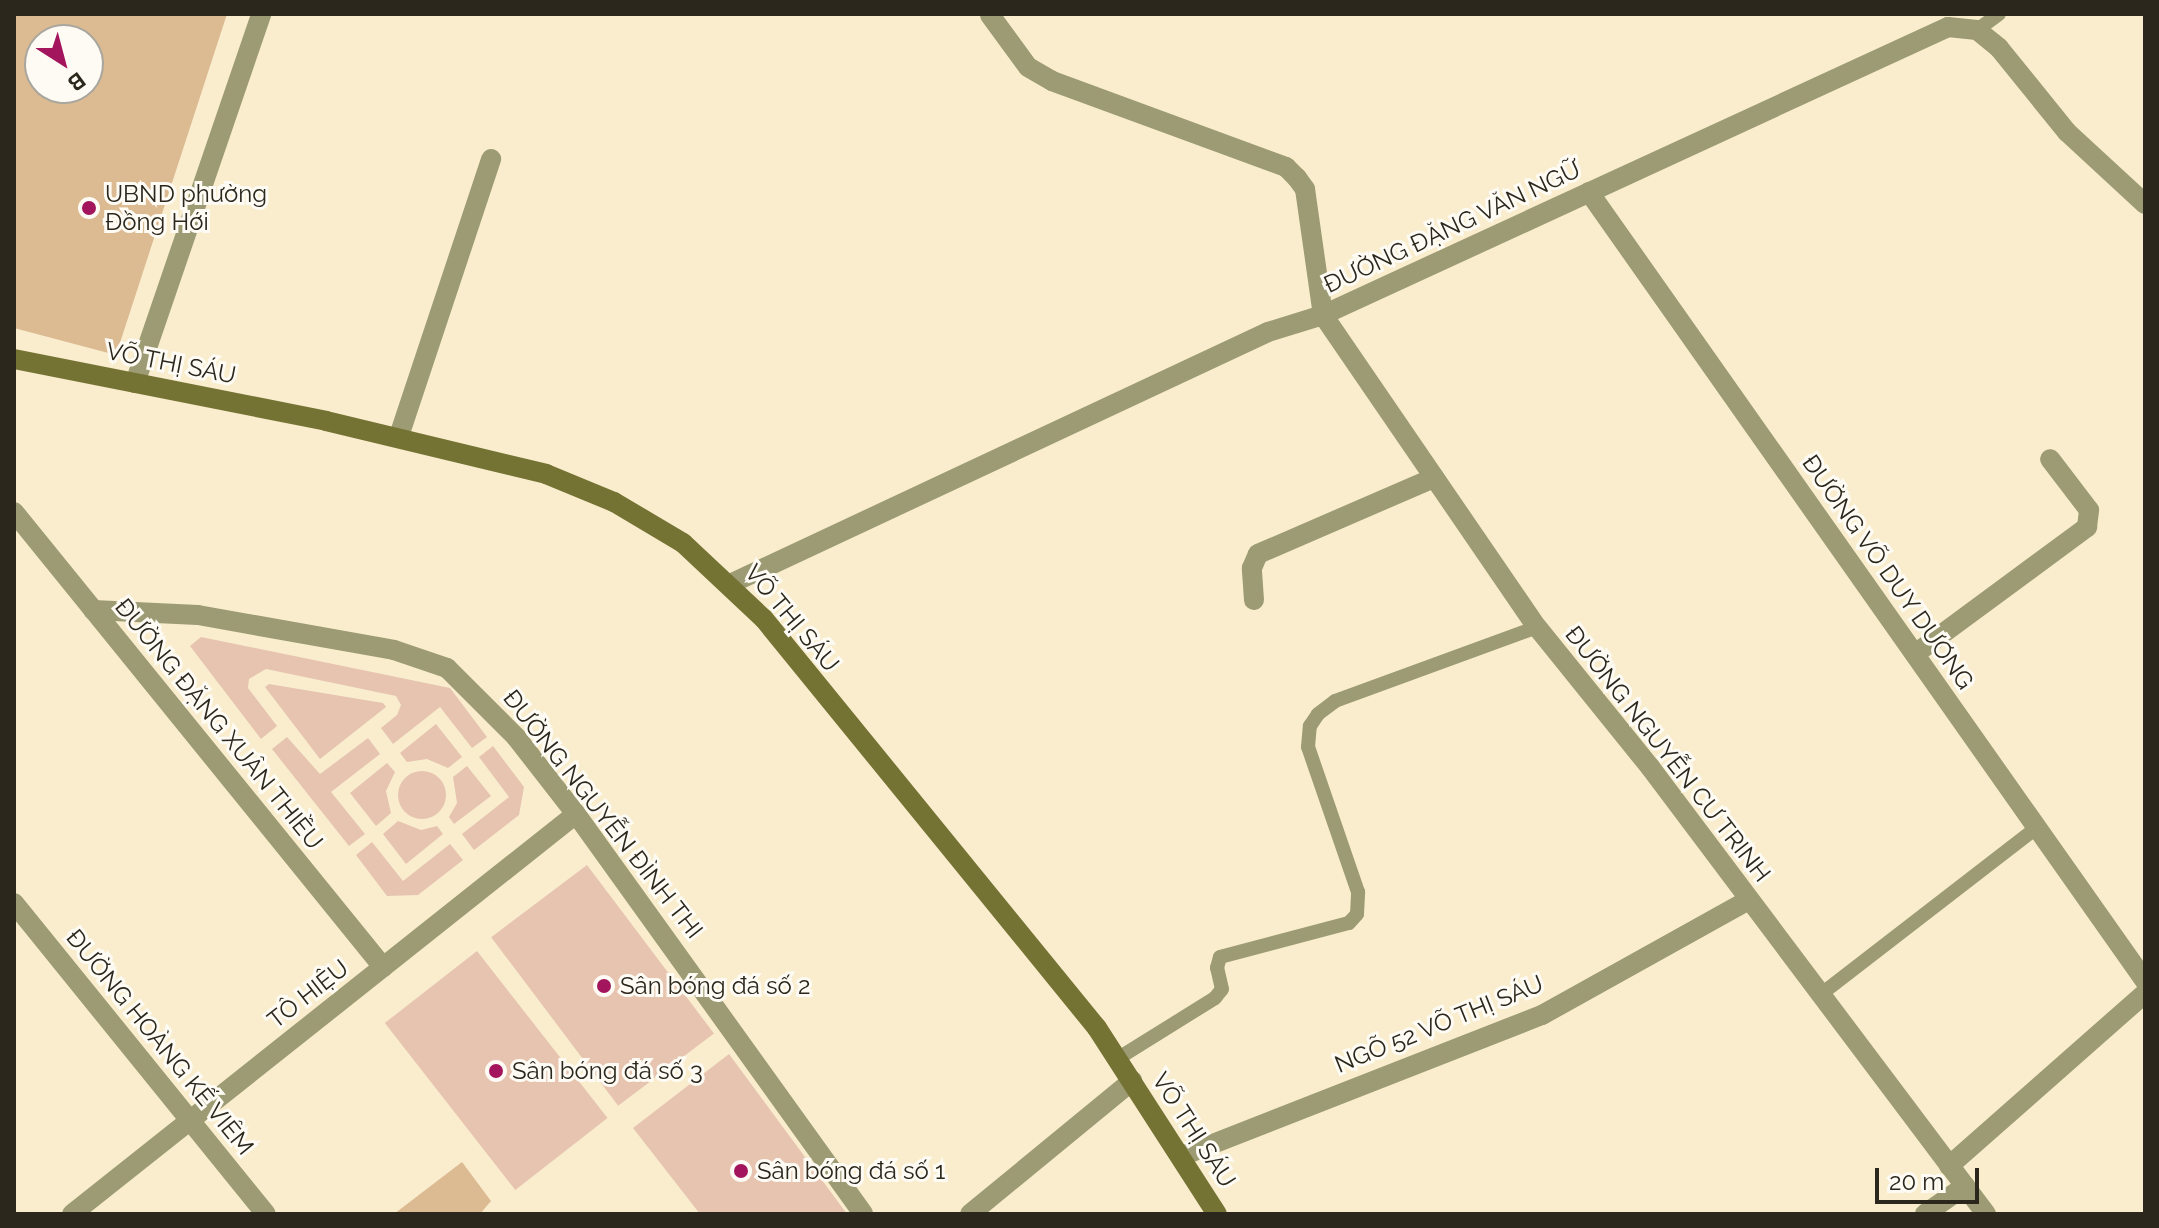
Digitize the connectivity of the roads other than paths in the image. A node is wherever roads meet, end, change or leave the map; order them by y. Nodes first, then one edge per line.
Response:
1 (261, 14) edge
2 (980, 14) edge
3 (997, 14) edge
4 (1999, 14) edge
5 (990, 15) edge
6 (1977, 30) junction
7 (491, 159) dead end
8 (1589, 192) junction
9 (2145, 204) edge
10 (1323, 315) junction
11 (14, 359) edge
12 (135, 383) junction
13 (399, 436) junction
14 (2050, 459) dead end
15 (1434, 478) junction
16 (14, 512) edge
17 (730, 584) junction
18 (1254, 600) dead end
19 (93, 610) junction
20 (1537, 627) junction
21 (1915, 654) junction
22 (576, 814) junction
23 (2035, 829) junction
24 (1749, 900) junction
25 (14, 903) edge
26 (383, 967) junction
27 (2145, 981) edge
28 (2145, 993) edge
29 (1820, 995) junction
30 (1117, 1059) junction
31 (1132, 1081) junction
32 (191, 1120) junction
33 (1182, 1156) junction
34 (1949, 1166) junction
35 (1965, 1186) junction
36 (72, 1214) edge
37 (266, 1214) edge
38 (863, 1214) edge
39 (970, 1214) edge
40 (1217, 1214) edge
41 (1925, 1214) edge
42 (1986, 1214) edge

1 - 12 street
2 - 5 street
3 - 5 street
4 - 6 lane
5 - 10 street
6 - 8 street, ĐƯỜNG ĐẶNG VĂN NGỮ
6 - 9 street
7 - 13 street
8 - 10 street, ĐƯỜNG ĐẶNG VĂN NGỮ
8 - 21 street, ĐƯỜNG VÕ DUY DƯƠNG
10 - 15 street, ĐƯỜNG NGUYỄN CƯ TRINH
10 - 17 street, ĐƯỜNG ĐẶNG VĂN NGỮ
11 - 12 street, VÕ THỊ SÁU
12 - 13 street, VÕ THỊ SÁU
13 - 17 street, VÕ THỊ SÁU
14 - 21 street
15 - 18 street
15 - 20 street, ĐƯỜNG NGUYỄN CƯ TRINH
16 - 19 street, ĐƯỜNG ĐẶNG XUÂN THIỀU
17 - 30 street, VÕ THỊ SÁU
19 - 22 street, ĐƯỜNG NGUYỄN ĐÌNH THI
19 - 26 street, ĐƯỜNG ĐẶNG XUÂN THIỀU
20 - 24 street, ĐƯỜNG NGUYỄN CƯ TRINH
20 - 30 lane
21 - 23 street, ĐƯỜNG VÕ DUY DƯƠNG
22 - 26 street, TÔ HIỆU
22 - 38 street, ĐƯỜNG NGUYỄN ĐÌNH THI
23 - 27 street, ĐƯỜNG VÕ DUY DƯƠNG
23 - 29 lane
24 - 29 street, ĐƯỜNG NGUYỄN CƯ TRINH
24 - 33 street, NGÕ 52 VÕ THỊ SÁU
25 - 32 street, ĐƯỜNG HOÀNG KẾ VIÊM
26 - 32 street, TÔ HIỆU
28 - 34 street
29 - 34 street, ĐƯỜNG NGUYỄN CƯ TRINH
30 - 31 street, VÕ THỊ SÁU
31 - 33 street, VÕ THỊ SÁU
31 - 39 street
32 - 36 street, TÔ HIỆU
32 - 37 street, ĐƯỜNG HOÀNG KẾ VIÊM
33 - 40 street, VÕ THỊ SÁU
34 - 35 street, ĐƯỜNG NGUYỄN CƯ TRINH
35 - 41 street
35 - 42 street, ĐƯỜNG NGUYỄN CƯ TRINH

